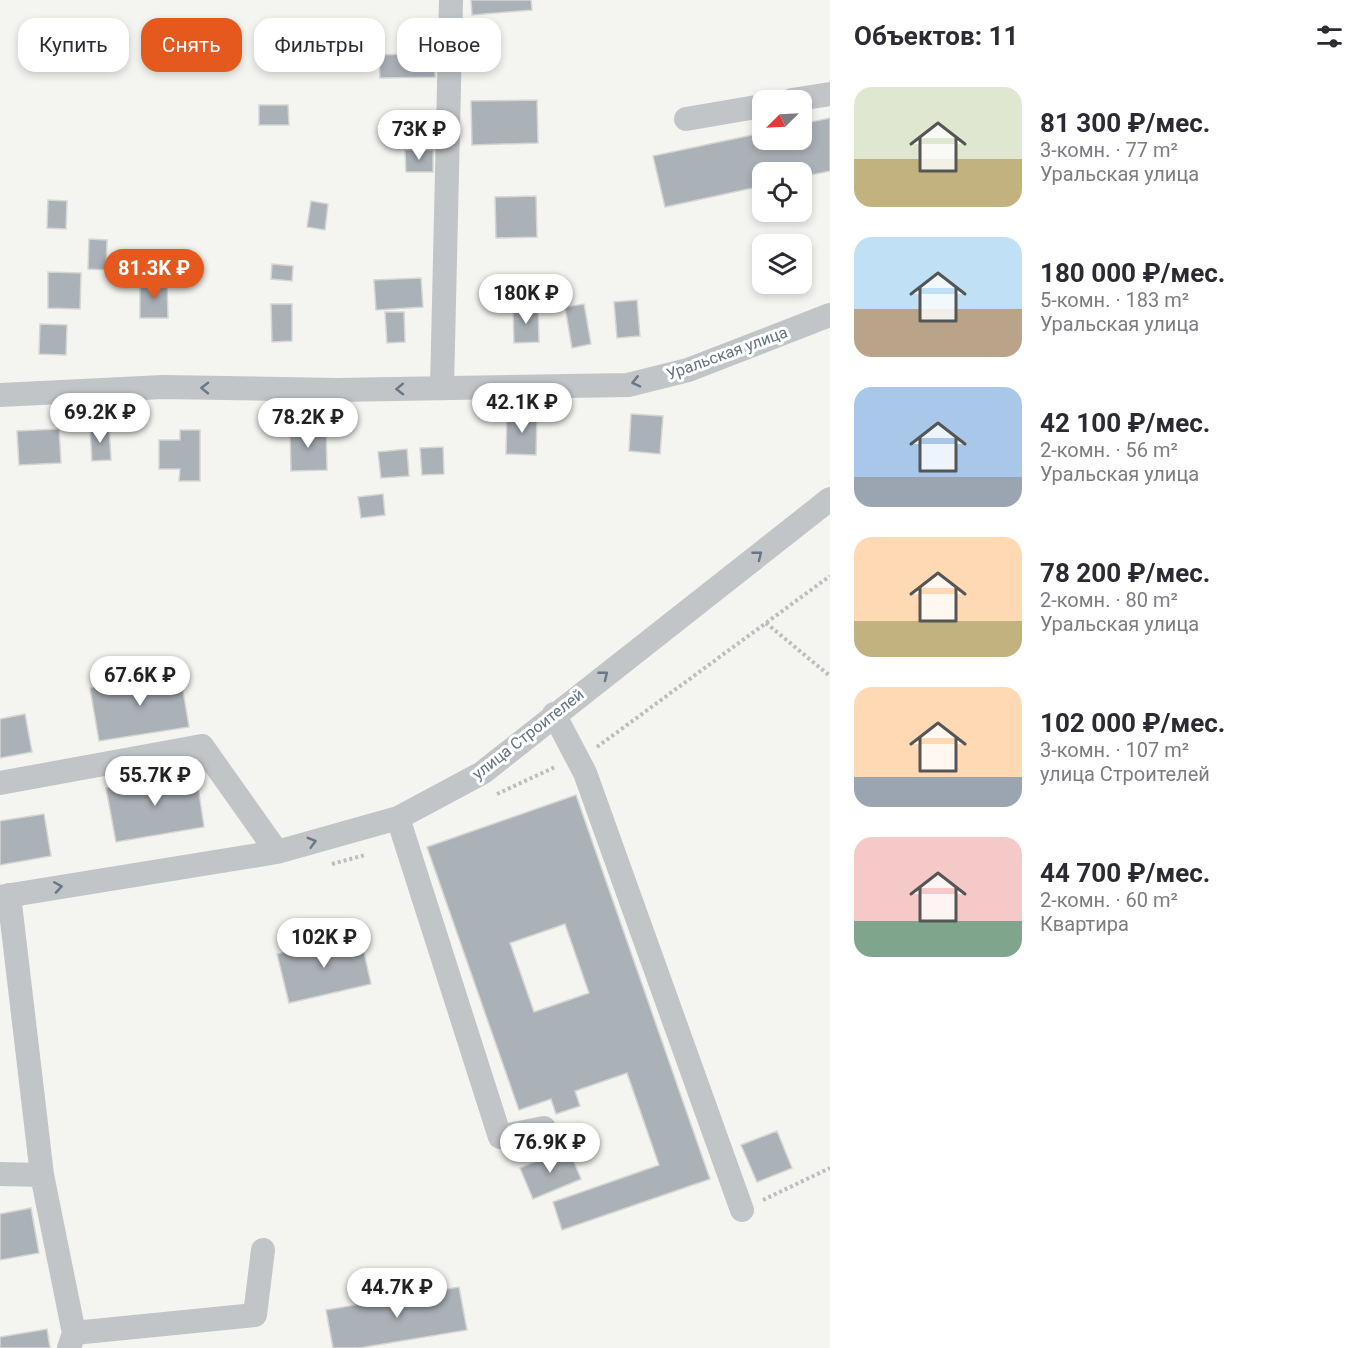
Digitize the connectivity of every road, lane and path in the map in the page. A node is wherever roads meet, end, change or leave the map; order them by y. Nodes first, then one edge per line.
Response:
1 (450, 0) edge
2 (830, 94) edge
3 (812, 97) edge
4 (752, 108) edge
5 (686, 119) dead end
6 (830, 315) edge
7 (442, 388) junction
8 (0, 395) edge
9 (830, 499) edge
10 (766, 623) dead end
11 (830, 676) edge
12 (554, 714) junction
13 (0, 783) edge
14 (398, 818) junction
15 (277, 852) junction
16 (5, 896) edge
17 (544, 1128) dead end
18 (830, 1168) edge
19 (0, 1174) edge
20 (42, 1175) junction
21 (742, 1210) joint
22 (263, 1250) dead end
23 (72, 1341) edge

1 - 7 street
2 - 3 street
4 - 5 street
6 -> 7 street, Уральская улица
7 -> 8 street, Уральская улица
12 -> 9 street, улица Строителей
10 - 11 path
12 - 14 street, улица Строителей
12 - 21 street
13 - 15 street
15 -> 14 street, улица Строителей
14 - 17 street
16 -> 15 street, улица Строителей
16 - 20 street
18 - 21 path
19 - 20 street
20 - 23 street
22 - 23 street

